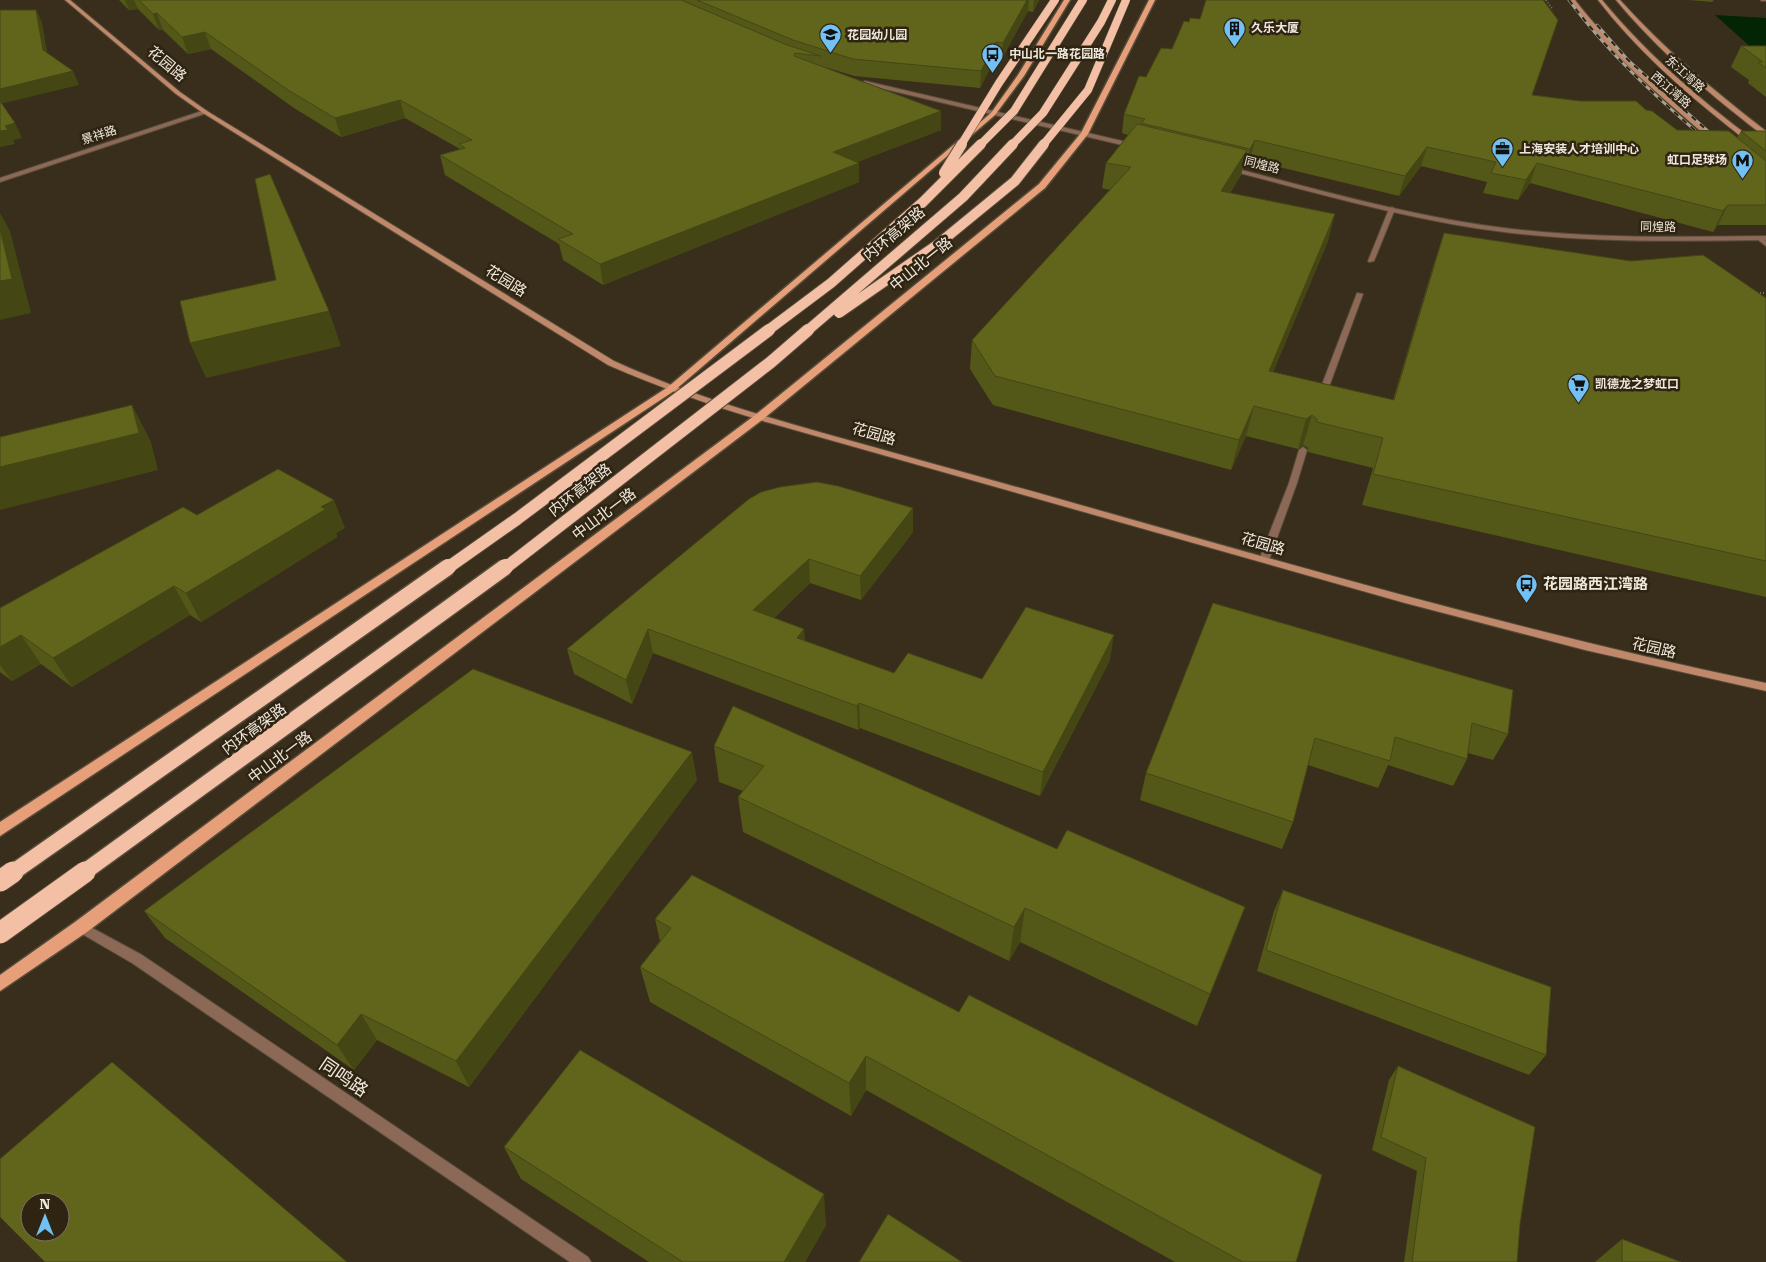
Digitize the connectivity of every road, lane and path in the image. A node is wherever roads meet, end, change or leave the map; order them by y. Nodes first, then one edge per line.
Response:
1 (67, 0) edge
2 (1055, 0) edge
3 (1066, 0) edge
4 (1083, 0) edge
5 (1112, 0) edge
6 (1126, 0) edge
7 (1152, 0) edge
8 (1573, 0) edge
9 (1600, 0) edge
10 (1618, 0) edge
11 (862, 82) edge
12 (205, 112) junction
13 (992, 114) junction
14 (1084, 134) junction
15 (1766, 134) edge
16 (1716, 142) edge
17 (1139, 146) edge
18 (1766, 153) edge
19 (1223, 167) edge
20 (0, 180) edge
21 (924, 202) junction
22 (1392, 209) junction
23 (1762, 238) edge
24 (1766, 244) edge
25 (1371, 261) dead end
26 (1756, 293) edge
27 (1766, 293) edge
28 (1359, 294) dead end
29 (771, 362) junction
30 (671, 389) junction
31 (1319, 406) edge
32 (758, 418) junction
33 (1303, 450) edge
34 (1264, 560) junction
35 (1766, 687) edge
36 (0, 830) edge
37 (0, 881) edge
38 (81, 928) junction
39 (0, 933) edge
40 (0, 984) edge
41 (583, 1262) edge

1 - 12 main road, 花园路
2 - 21 highway, bridge
3 - 13 main road
4 - 21 highway, 内环高架路, bridge
5 - 29 highway, 内环高架路, bridge
6 - 29 highway, bridge
7 - 14 main road, 中山北一路
8 - 16 main road, 西江湾路
9 - 18 main road, 东江湾路
10 - 15 main road, 东江湾路
11 - 13 street
12 - 20 street, 景祥路
12 - 30 main road, 花园路
13 - 14 street
13 - 30 main road
14 - 17 street
14 - 32 main road, 中山北一路
19 - 22 street, 同煌路
21 - 37 highway, 内环高架路, bridge
22 - 23 street, 同煌路
22 - 25 street
23 - 24 street
26 - 27 path
28 - 31 street
29 - 39 highway, 内环高架路, bridge
30 - 32 main road, 花园路
30 - 36 main road
32 - 34 main road, 花园路
32 - 38 main road, 中山北一路
33 - 34 street
34 - 35 main road, 花园路
38 - 40 main road, 中山北一路
38 - 41 street, 同鸣路

